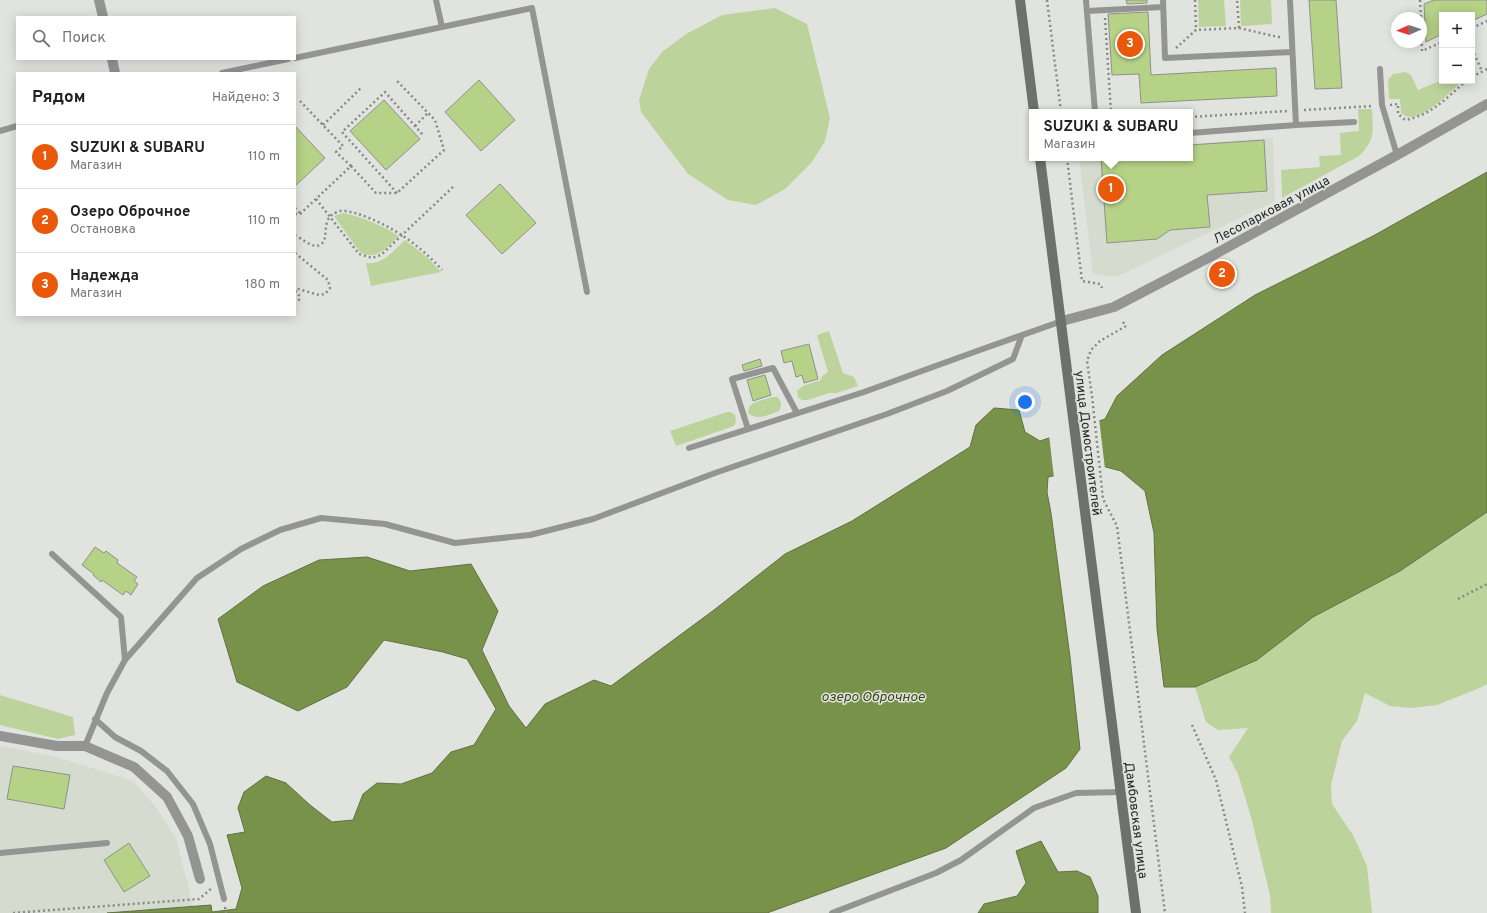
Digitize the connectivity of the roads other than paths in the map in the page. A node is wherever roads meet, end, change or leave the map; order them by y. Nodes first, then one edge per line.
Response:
1 (99, 0) edge
2 (436, 0) edge
3 (1020, 0) edge
4 (1086, 0) edge
5 (1290, 0) edge
6 (1163, 3) edge
7 (1087, 10) junction
8 (103, 16) edge
9 (442, 27) junction
10 (1292, 52) junction
11 (296, 58) edge
12 (112, 60) edge
13 (283, 60) edge
14 (1380, 69) dead end
15 (115, 72) edge
16 (227, 72) edge
17 (1487, 104) edge
18 (1034, 109) edge
19 (1095, 109) edge
20 (1354, 122) dead end
21 (1296, 124) junction
22 (16, 126) edge
23 (0, 131) edge
24 (1193, 133) edge
25 (1397, 155) junction
26 (1040, 161) edge
27 (587, 292) dead end
28 (1062, 322) junction
29 (1022, 335) junction
30 (796, 413) junction
31 (748, 429) junction
32 (690, 448) dead end
33 (52, 554) dead end
34 (125, 660) junction
35 (95, 718) junction
36 (1112, 730) joint
37 (0, 736) edge
38 (85, 746) junction
39 (1121, 792) junction
40 (107, 843) dead end
41 (0, 853) edge
42 (200, 879) dead end
43 (224, 899) dead end
44 (832, 913) edge
45 (1136, 913) edge

1 - 8 street
2 - 9 lane
3 - 18 main road
4 - 7 lane
5 - 10 lane
6 - 7 lane
6 - 10 lane
7 - 19 lane
9 - 11 lane
9 - 27 lane
10 - 21 lane
12 - 15 street
13 - 16 lane
14 - 25 lane
17 - 25 street, Лесопарковая улица
20 - 21 lane
21 - 24 lane
22 - 23 lane
25 - 28 street, Лесопарковая улица
26 - 28 main road, улица Домостроителей
28 - 29 lane
28 - 36 main road, улица Домостроителей
29 - 30 lane
29 - 34 lane
30 - 31 lane
30 - 31 lane
31 - 32 lane
33 - 34 lane
34 - 35 lane
35 - 38 lane
35 - 43 lane
36 - 39 main road, Дамбовская улица
37 - 38 street
38 - 42 street
39 - 44 lane
39 - 45 main road, Дамбовская улица
40 - 41 lane

